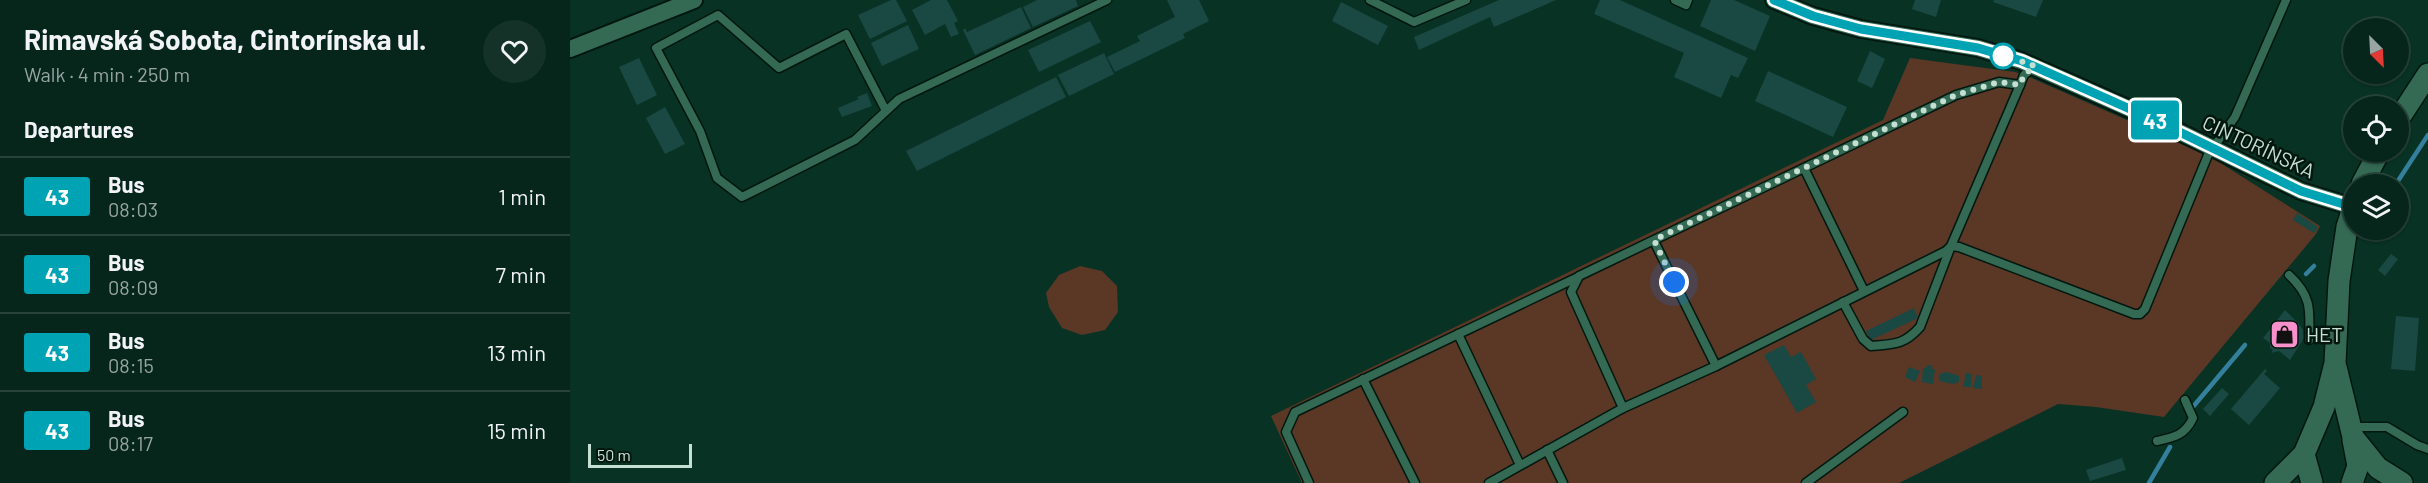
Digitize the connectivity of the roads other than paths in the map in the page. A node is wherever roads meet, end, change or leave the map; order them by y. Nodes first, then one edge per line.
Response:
1 (694, 0) edge
2 (1107, 0) edge
3 (1370, 0) edge
4 (1466, 0) edge
5 (1675, 0) edge
6 (1688, 0) edge
7 (1774, 0) edge
8 (2286, 0) edge
9 (570, 49) edge
10 (2035, 66) junction
11 (2428, 74) edge
12 (2020, 85) junction
13 (2409, 103) edge
14 (886, 111) junction
15 (2213, 148) junction
16 (1804, 168) junction
17 (2343, 203) edge
18 (1654, 240) junction
19 (2347, 240) edge
20 (1951, 246) junction
21 (2289, 275) dead end
22 (1579, 276) junction
23 (1864, 291) junction
24 (1843, 302) junction
25 (1458, 334) junction
26 (2309, 340) dead end
27 (2335, 363) junction
28 (1716, 366) junction
29 (1363, 379) junction
30 (2185, 400) dead end
31 (1623, 408) junction
32 (1903, 412) dead end
33 (2352, 432) junction
34 (2157, 441) dead end
35 (2428, 448) edge
36 (1547, 450) junction
37 (2304, 454) junction
38 (1520, 465) junction
39 (1309, 483) edge
40 (1415, 483) edge
41 (1489, 483) edge
42 (1563, 483) edge
43 (1806, 483) edge
44 (2274, 483) edge
45 (2312, 483) edge
46 (2352, 483) edge
47 (2402, 483) edge

1 - 9 street
2 - 14 lane
3 - 4 lane
5 - 6 lane
7 - 10 street, CINTORÍNSKA
8 - 15 lane
10 - 12 lane
10 - 15 street, CINTORÍNSKA
11 - 13 street
12 - 16 lane
12 - 20 lane
14 - 14 lane
15 - 17 street, CINTORÍNSKA
15 - 20 lane
16 - 18 lane
16 - 23 lane
18 - 22 lane
18 - 28 lane
19 - 27 street
20 - 23 lane
20 - 24 lane
21 - 26 lane
22 - 25 lane
22 - 31 lane
23 - 24 lane
24 - 28 lane
25 - 29 lane
25 - 38 lane
27 - 33 street
27 - 37 street
28 - 31 lane
29 - 39 lane
29 - 40 lane
30 - 34 lane
31 - 36 lane
32 - 43 lane
33 - 35 lane
33 - 46 street
33 - 47 street
36 - 38 lane
36 - 42 lane
37 - 44 street
37 - 45 street
38 - 41 lane

